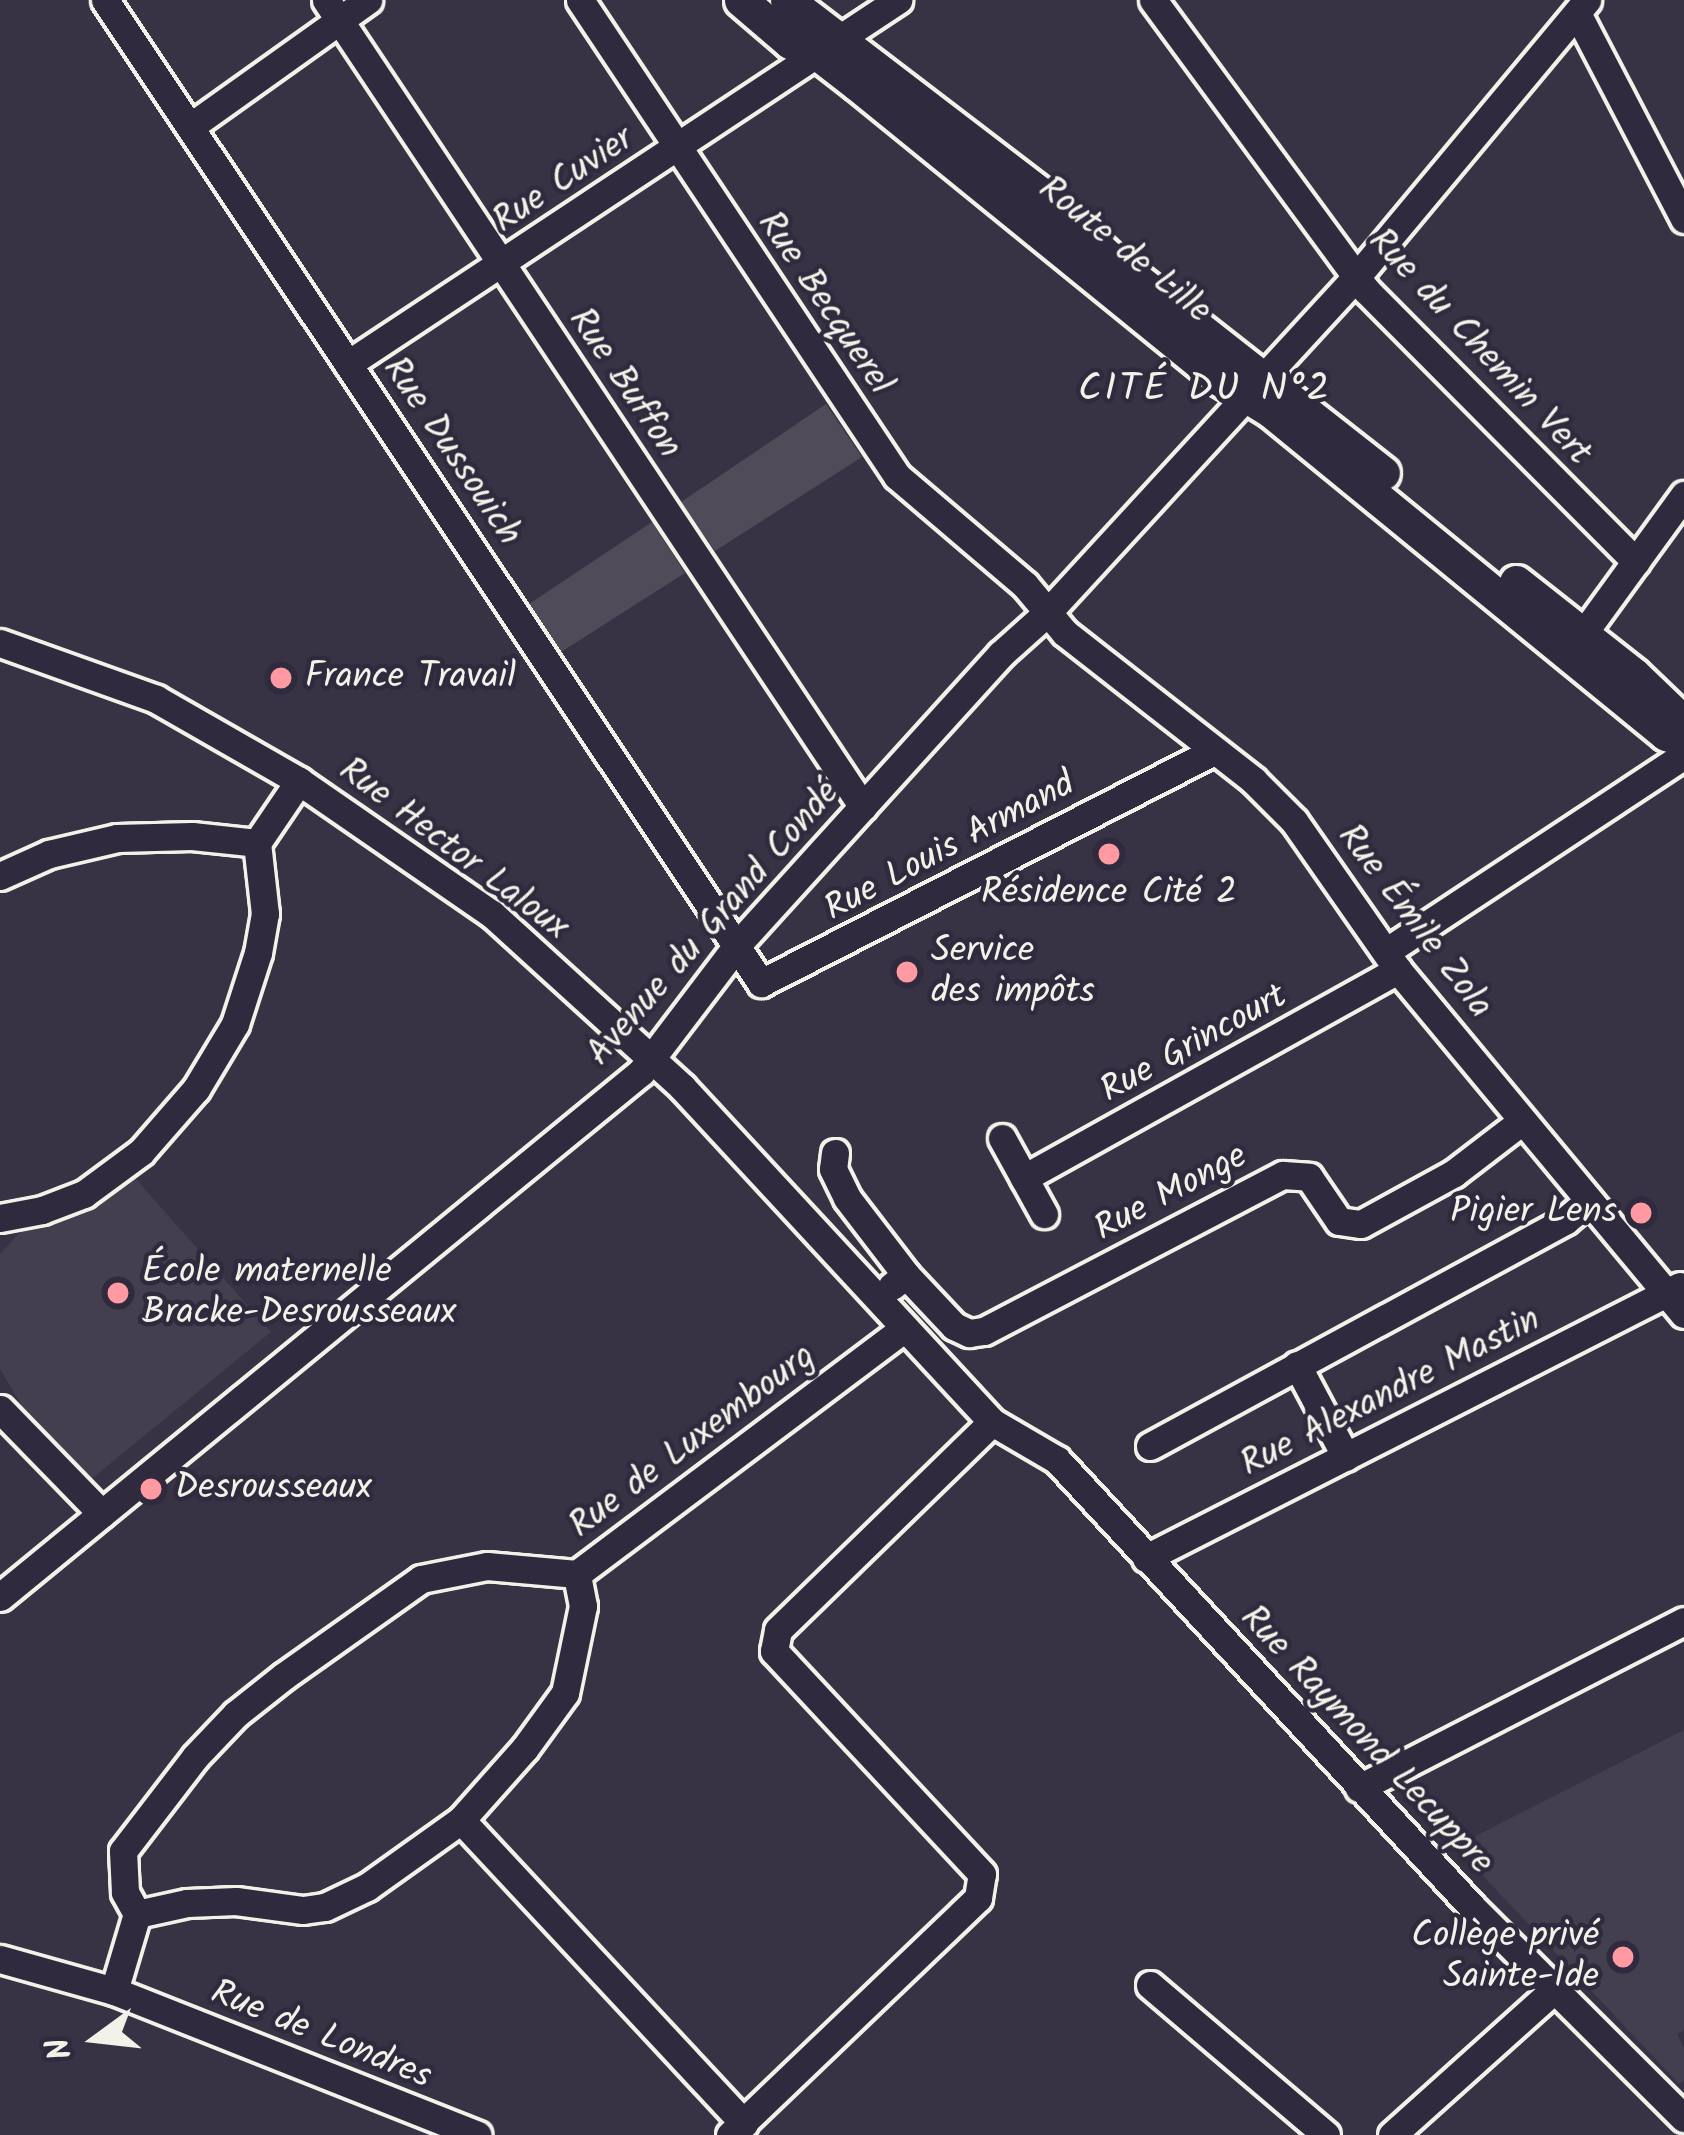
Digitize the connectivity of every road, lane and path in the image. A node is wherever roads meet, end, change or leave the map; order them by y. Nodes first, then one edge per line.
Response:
1 (105, 0) edge
2 (368, 0) edge
3 (580, 0) edge
4 (741, 0) edge
5 (787, 0) edge
6 (898, 0) edge
7 (1153, 0) edge
8 (1582, 8) edge
9 (333, 10) edge
10 (827, 46) junction
11 (190, 127) junction
12 (677, 147) junction
13 (1684, 219) edge
14 (503, 266) junction
15 (1358, 274) junction
16 (348, 364) junction
17 (1255, 387) junction
18 (1684, 495) edge
19 (1636, 562) junction
20 (1048, 612) junction
21 (1583, 634) junction
22 (0, 643) edge
23 (1684, 723) edge
24 (1684, 740) edge
25 (1214, 751) junction
26 (1684, 754) edge
27 (299, 781) junction
28 (863, 807) junction
29 (257, 843) junction
30 (0, 876) edge
31 (737, 944) junction
32 (1392, 960) junction
33 (653, 1057) junction
34 (1522, 1121) junction
35 (1002, 1138) dead end
36 (835, 1153) dead end
37 (1024, 1178) junction
38 (1589, 1201) junction
39 (1044, 1214) dead end
40 (0, 1218) edge
41 (907, 1275) junction
42 (1679, 1297) edge
43 (877, 1299) junction
44 (902, 1330) junction
45 (1297, 1365) junction
46 (0, 1409) edge
47 (992, 1422) junction
48 (1150, 1446) dead end
49 (1346, 1456) junction
50 (102, 1514) junction
51 (1146, 1558) junction
52 (577, 1574) junction
53 (0, 1597) edge
54 (1684, 1621) edge
55 (1359, 1788) junction
56 (461, 1820) junction
57 (137, 1914) junction
58 (0, 1959) edge
59 (1150, 1985) dead end
60 (1556, 1988) junction
61 (113, 1991) junction
62 (1684, 2118) edge
63 (737, 2129) edge
64 (477, 2135) edge
65 (1326, 2135) edge
66 (1392, 2135) edge

1 - 11 street, Rue Dussouich
2 - 9 street
3 - 12 street, Rue Becquerel
4 - 10 main road, Route de Lille
5 - 10 main road, Route de Lille
6 - 10 street, Rue Cuvier
7 - 15 street, Rue du Chemin Vert
8 - 13 street
8 - 15 street, Avenue du Grand Condé
9 - 11 street
9 - 14 street, Rue Buffon
10 - 12 street, Rue Cuvier
10 - 17 main road, Route de Lille
11 - 16 street, Rue Dussouich
12 - 14 street, Rue Cuvier
12 - 20 street, Rue Becquerel
14 - 16 street, Rue Cuvier
14 - 28 street, Rue Buffon
15 - 17 street, Avenue du Grand Condé
15 - 19 street, Rue du Chemin Vert
16 - 31 street, Rue Dussouich
17 - 20 street, Avenue du Grand Condé
17 - 21 main road, Route de Lille
17 - 24 main road, Route de Lille
18 - 19 street
19 - 21 street
20 - 25 street, Rue Émile Zola
20 - 28 street, Avenue du Grand Condé
21 - 23 main road, Route de Lille
22 - 27 street, Rue Hector Laloux
25 - 31 street, Rue Louis Armand
25 - 32 street, Rue Émile Zola
26 - 32 street, Rue Grincourt
27 - 29 street
27 - 33 street, Rue Hector Laloux
28 - 31 street, Avenue du Grand Condé
29 - 30 street
29 - 40 street
31 - 33 street, Avenue du Grand Condé
32 - 34 street, Rue Émile Zola
32 - 37 street, Rue Grincourt
33 - 43 street, Rue Hector Laloux
33 - 50 street, Avenue du Grand Condé
34 - 38 street, Rue Émile Zola
34 - 41 street, Rue Monge
35 - 37 street
36 - 41 street
37 - 39 street
38 - 42 street, Rue Émile Zola
38 - 45 street
41 - 43 street
42 - 49 street, Rue Alexandre Mastin
43 - 44 street, Rue Hector Laloux
44 - 47 street, Rue Hector Laloux
44 - 52 street, Rue de Luxembourg
45 - 48 street
45 - 49 street
46 - 50 street
47 - 51 street, Rue Raymond Lecuppre
47 - 63 street
49 - 51 street, Rue Alexandre Mastin
50 - 53 street, Avenue du Grand Condé
51 - 55 street, Rue Raymond Lecuppre
52 - 56 street, Rue de Luxembourg
52 - 57 street
54 - 55 street
55 - 60 street, Rue Raymond Lecuppre
56 - 57 street, Rue de Luxembourg
56 - 63 street
57 - 61 street
58 - 61 street, Rue de Londres
59 - 65 street
60 - 62 street, Rue Raymond Lecuppre
60 - 66 street
61 - 64 street, Rue de Londres

